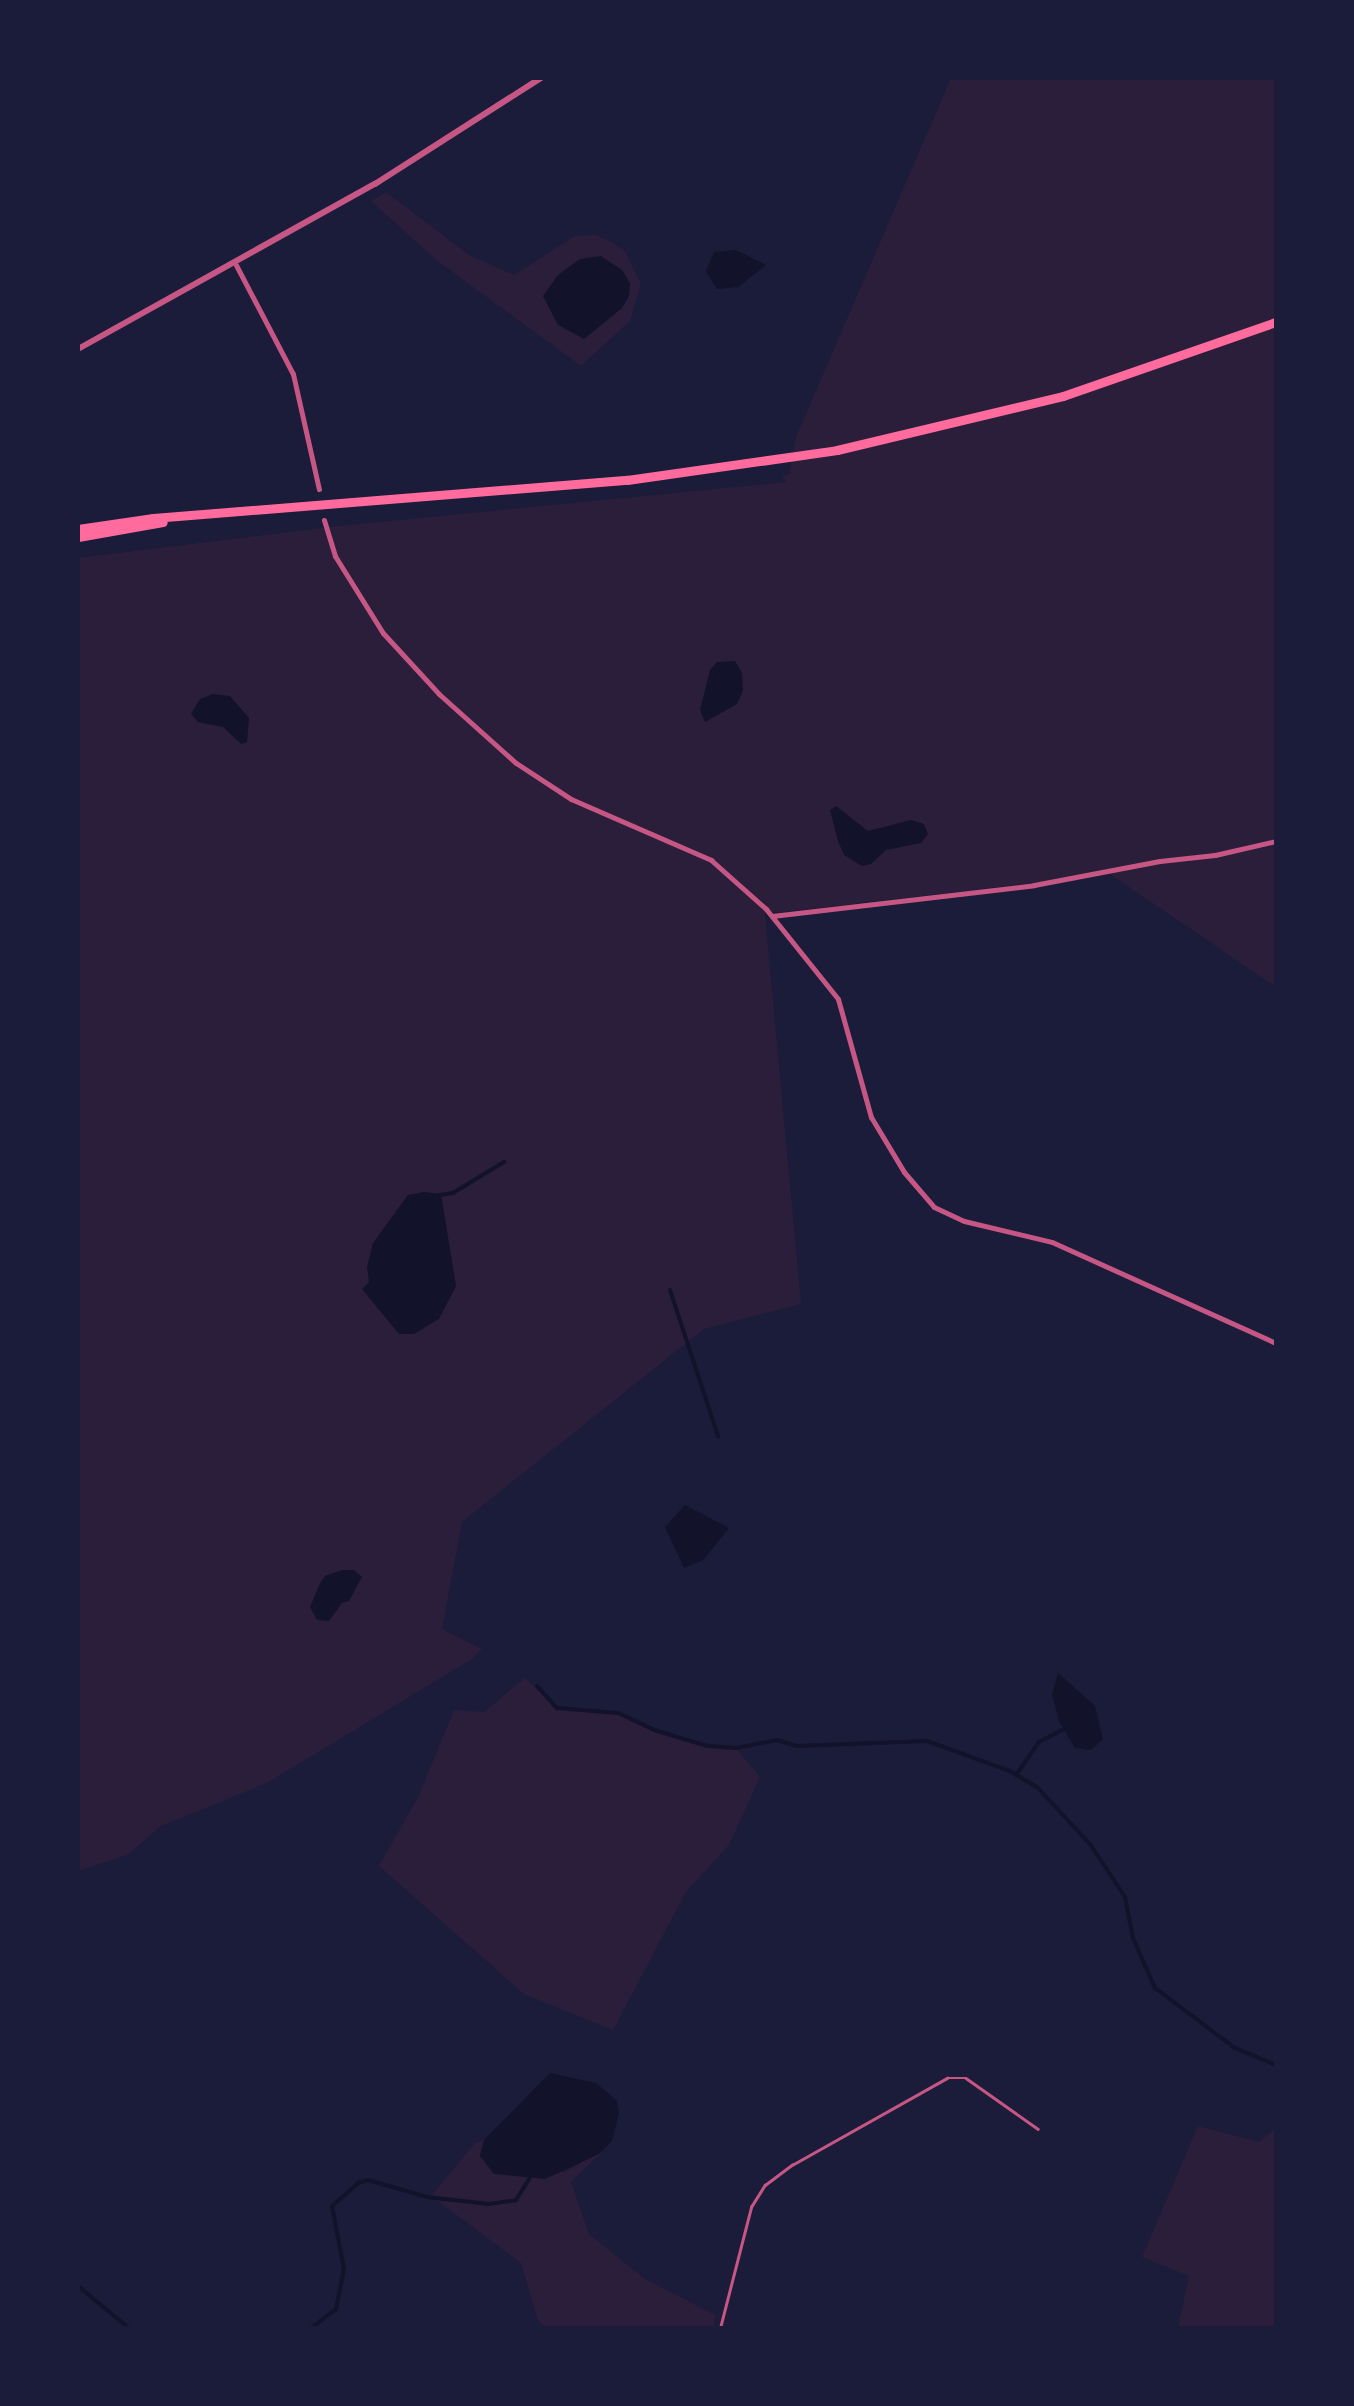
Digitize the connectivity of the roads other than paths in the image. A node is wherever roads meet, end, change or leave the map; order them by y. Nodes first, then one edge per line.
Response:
1 (540, 78) edge
2 (236, 264) junction
3 (1276, 322) edge
4 (78, 349) edge
5 (319, 489) dead end
6 (174, 519) junction
7 (324, 520) dead end
8 (78, 529) edge
9 (78, 537) edge
10 (1276, 840) edge
11 (772, 916) junction
12 (1276, 1344) edge
13 (1038, 2129) dead end
14 (720, 2328) edge

1 - 2 street
2 - 4 street
2 - 5 street
3 - 6 highway
6 - 8 highway
6 - 9 highway
7 - 11 street
10 - 11 street
11 - 12 street
13 - 14 lane

